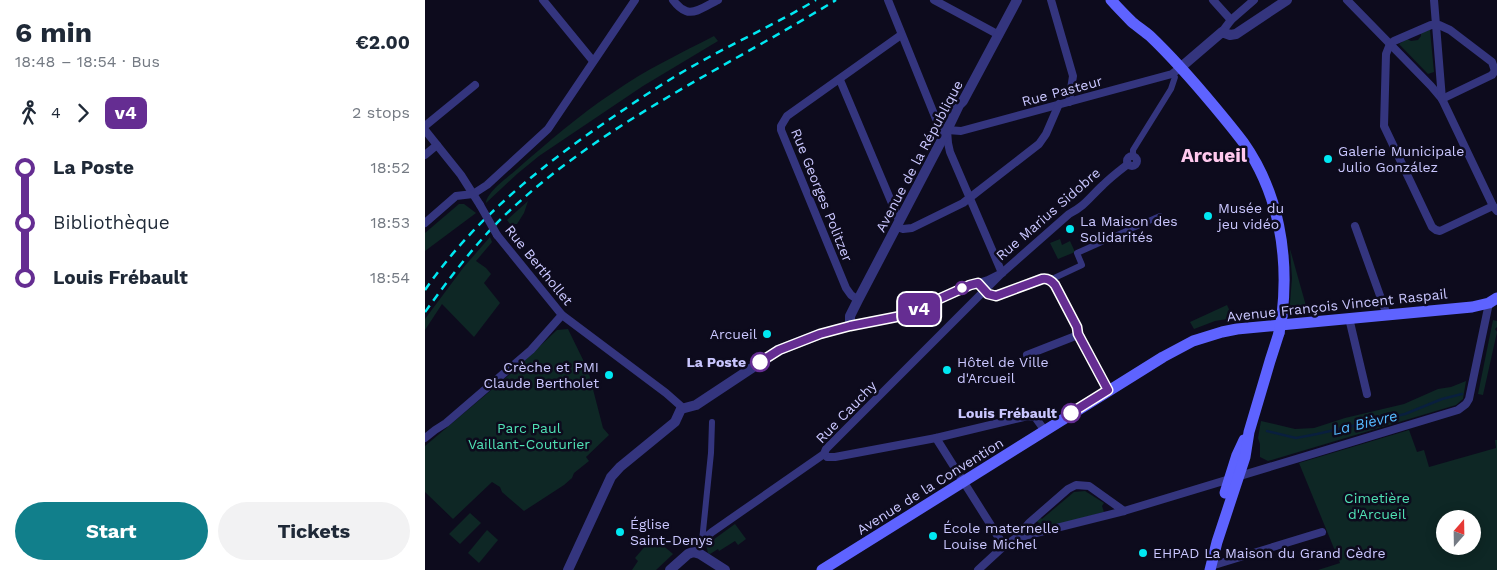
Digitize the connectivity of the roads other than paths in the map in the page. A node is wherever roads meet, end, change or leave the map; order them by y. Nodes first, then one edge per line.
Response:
1 (543, 0) edge
2 (635, 0) edge
3 (673, 0) edge
4 (717, 0) edge
5 (934, 0) edge
6 (1017, 0) edge
7 (1051, 0) edge
8 (1111, 0) edge
9 (1213, 0) edge
10 (1253, 0) edge
11 (1287, 0) edge
12 (1347, 0) edge
13 (1434, 0) edge
14 (888, 1) edge
15 (1231, 20) junction
16 (1436, 25) junction
17 (1222, 32) junction
18 (999, 34) junction
19 (901, 35) junction
20 (1390, 44) junction
21 (593, 61) junction
22 (1176, 71) junction
23 (840, 80) junction
24 (475, 85) dead end
25 (1442, 99) junction
26 (1069, 102) junction
27 (1059, 104) junction
28 (425, 126) edge
29 (425, 130) edge
30 (947, 130) junction
31 (437, 145) junction
32 (425, 156) edge
33 (1133, 156) joint
34 (473, 194) junction
35 (970, 198) junction
36 (1495, 208) edge
37 (1160, 216) dead end
38 (425, 223) edge
39 (898, 224) junction
40 (1355, 226) dead end
41 (1002, 273) junction
42 (1050, 280) junction
43 (978, 283) junction
44 (985, 290) junction
45 (858, 300) junction
46 (1493, 300) edge
47 (563, 315) junction
48 (1387, 315) junction
49 (1349, 318) junction
50 (850, 326) junction
51 (1078, 334) junction
52 (1180, 347) joint
53 (1027, 354) dead end
54 (1108, 390) junction
55 (1367, 394) dead end
56 (683, 408) junction
57 (712, 422) dead end
58 (1045, 431) junction
59 (425, 438) edge
60 (936, 438) junction
61 (824, 454) junction
62 (1234, 477) junction
63 (963, 483) junction
64 (1124, 511) junction
65 (1322, 532) dead end
66 (1024, 536) junction
67 (702, 541) junction
68 (1004, 546) junction
69 (694, 552) junction
70 (1210, 568) edge
71 (568, 570) edge
72 (669, 570) edge
73 (725, 570) edge
74 (822, 570) edge
75 (978, 570) edge

1 - 21 street
2 - 21 street
3 - 4 street
5 - 18 street
6 - 18 street, Avenue de la République
7 - 26 street
8 - 22 main road
9 - 15 street
10 - 15 street
11 - 17 street
12 - 20 street
13 - 16 street
14 - 19 street
15 - 17 street
16 - 20 street
16 - 25 street
16 - 25 street
17 - 22 street
18 - 30 street, Avenue de la République
19 - 23 street, Rue Georges Politzer
19 - 30 street
20 - 25 street
20 - 36 street
21 - 34 street
22 - 26 street, Rue Pasteur
22 - 33 street, Rue Marius Sidobre
22 - 62 main road, bridge
23 - 39 street
23 - 45 street, Rue Georges Politzer
24 - 28 street
25 - 36 street
26 - 27 street, Rue Pasteur
27 - 30 street, Rue Pasteur
27 - 35 street
29 - 31 street, Rue Berthollet
30 - 35 street
30 - 39 street, Avenue de la République
31 - 32 street
31 - 34 street, Rue Berthollet
33 - 41 street, Rue Marius Sidobre
34 - 38 street
34 - 47 street, Rue Berthollet, bridge
35 - 39 street
35 - 41 street
37 - 42 street
39 - 45 street, Avenue de la République
40 - 48 street
41 - 43 street, Rue Marius Sidobre
41 - 44 street, Rue Cauchy
42 - 44 street
42 - 51 street
43 - 44 street
43 - 50 street, Rue Marius Sidobre
44 - 61 street, Rue Cauchy
45 - 50 street, Avenue de la République
46 - 48 main road, Avenue François Vincent Raspail
46 - 62 street
47 - 56 street, Rue Berthollet
47 - 59 street
48 - 49 main road, Avenue François Vincent Raspail
49 - 52 main road, Avenue François Vincent Raspail
49 - 55 street
50 - 56 street, Rue Marius Sidobre
51 - 53 street
51 - 54 street
52 - 54 main road, Avenue de la Convention
54 - 58 main road, Avenue de la Convention
56 - 71 street
57 - 67 street
58 - 60 street
58 - 63 main road, Avenue de la Convention
60 - 61 street
60 - 63 street
61 - 67 street, Rue Cauchy
62 - 64 street
62 - 70 main road
63 - 68 street
63 - 74 main road, Avenue de la Convention
64 - 66 street
64 - 66 street
65 - 70 street
66 - 68 street
67 - 69 street, Rue Cauchy
68 - 75 street
69 - 72 street, Rue Cauchy
69 - 73 street

